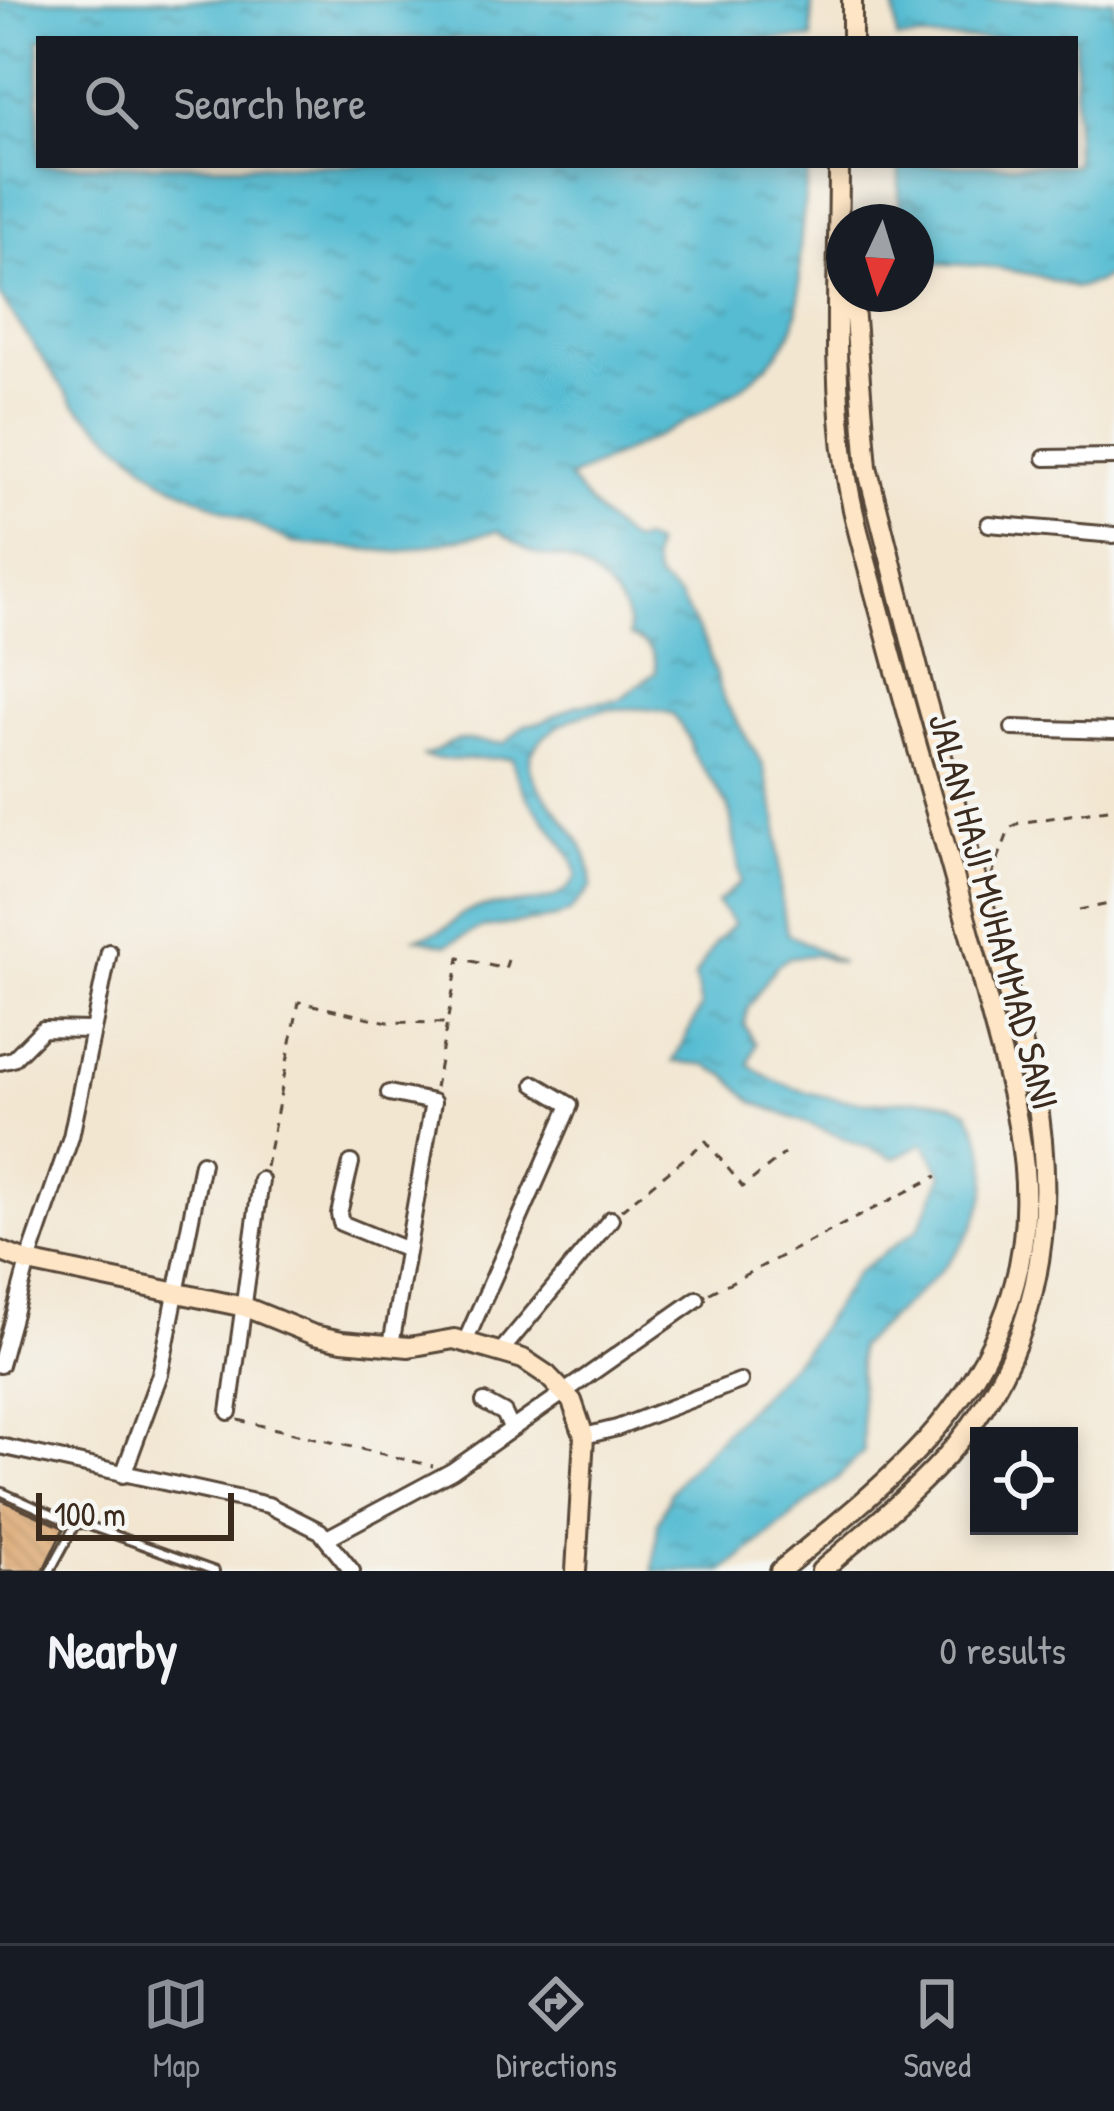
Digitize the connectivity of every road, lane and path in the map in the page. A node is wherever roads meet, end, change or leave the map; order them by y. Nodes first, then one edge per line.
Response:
1 (840, 0) edge
2 (852, 0) edge
3 (840, 36) edge
4 (852, 36) edge
5 (839, 168) edge
6 (851, 168) edge
7 (851, 204) edge
8 (854, 312) edge
9 (1114, 457) edge
10 (1046, 458) dead end
11 (988, 524) dead end
12 (1114, 535) edge
13 (1013, 728) dead end
14 (1114, 731) edge
15 (1114, 808) edge
16 (984, 896) junction
17 (964, 903) junction
18 (1114, 903) edge
19 (1079, 910) dead end
20 (109, 952) dead end
21 (508, 960) dead end
22 (447, 1023) junction
23 (90, 1030) junction
24 (0, 1062) edge
25 (536, 1084) dead end
26 (389, 1093) dead end
27 (433, 1102) junction
28 (784, 1154) dead end
29 (202, 1163) dead end
30 (351, 1163) dead end
31 (937, 1176) dead end
32 (260, 1180) joint
33 (611, 1219) joint
34 (406, 1249) junction
35 (0, 1251) edge
36 (28, 1262) junction
37 (178, 1292) junction
38 (697, 1299) joint
39 (245, 1306) junction
40 (466, 1340) junction
41 (391, 1345) junction
42 (502, 1350) junction
43 (0, 1365) edge
44 (740, 1381) dead end
45 (563, 1392) junction
46 (484, 1402) dead end
47 (229, 1412) joint
48 (511, 1428) junction
49 (584, 1436) junction
50 (0, 1446) edge
51 (452, 1471) junction
52 (124, 1475) junction
53 (0, 1490) edge
54 (840, 1520) junction
55 (76, 1525) junction
56 (327, 1538) junction
57 (857, 1539) junction
58 (50, 1571) edge
59 (214, 1571) edge
60 (352, 1571) edge
61 (576, 1571) edge
62 (781, 1571) edge
63 (793, 1571) edge
64 (808, 1571) edge
65 (820, 1571) edge

1 - 3 main road
2 - 4 main road
5 - 17 main road, JALAN HAJI MUHAMMAD SANI
6 - 7 main road
8 - 16 main road, JALAN HAJI MUHAMMAD SANI
9 - 10 street
11 - 12 street
13 - 14 street
15 - 16 path
16 - 17 main road
16 - 57 main road, JALAN HAJI MUHAMMAD SANI
17 - 54 main road, JALAN HAJI MUHAMMAD SANI
18 - 19 path
20 - 23 street
21 - 22 path
22 - 27 path
22 - 32 path
23 - 24 street
23 - 36 street
25 - 40 street
26 - 27 street
27 - 34 street
28 - 33 path
29 - 37 street
30 - 34 street
31 - 38 path
32 - 39 street
33 - 42 street
34 - 41 street
35 - 36 main road
36 - 37 main road
36 - 43 street
37 - 39 main road
37 - 52 street
38 - 45 street
39 - 41 main road
39 - 47 street
40 - 41 main road
40 - 42 main road
42 - 45 main road
44 - 49 street
45 - 48 street
45 - 49 main road
46 - 48 street
47 - 51 path
48 - 51 street
49 - 61 main road
50 - 52 street
51 - 56 street
52 - 56 street
53 - 55 lane
54 - 62 main road, JALAN HAJI MUHAMMAD SANI
54 - 63 main road
55 - 58 lane
55 - 59 lane
56 - 60 street
57 - 64 main road
57 - 65 main road, JALAN HAJI MUHAMMAD SANI

